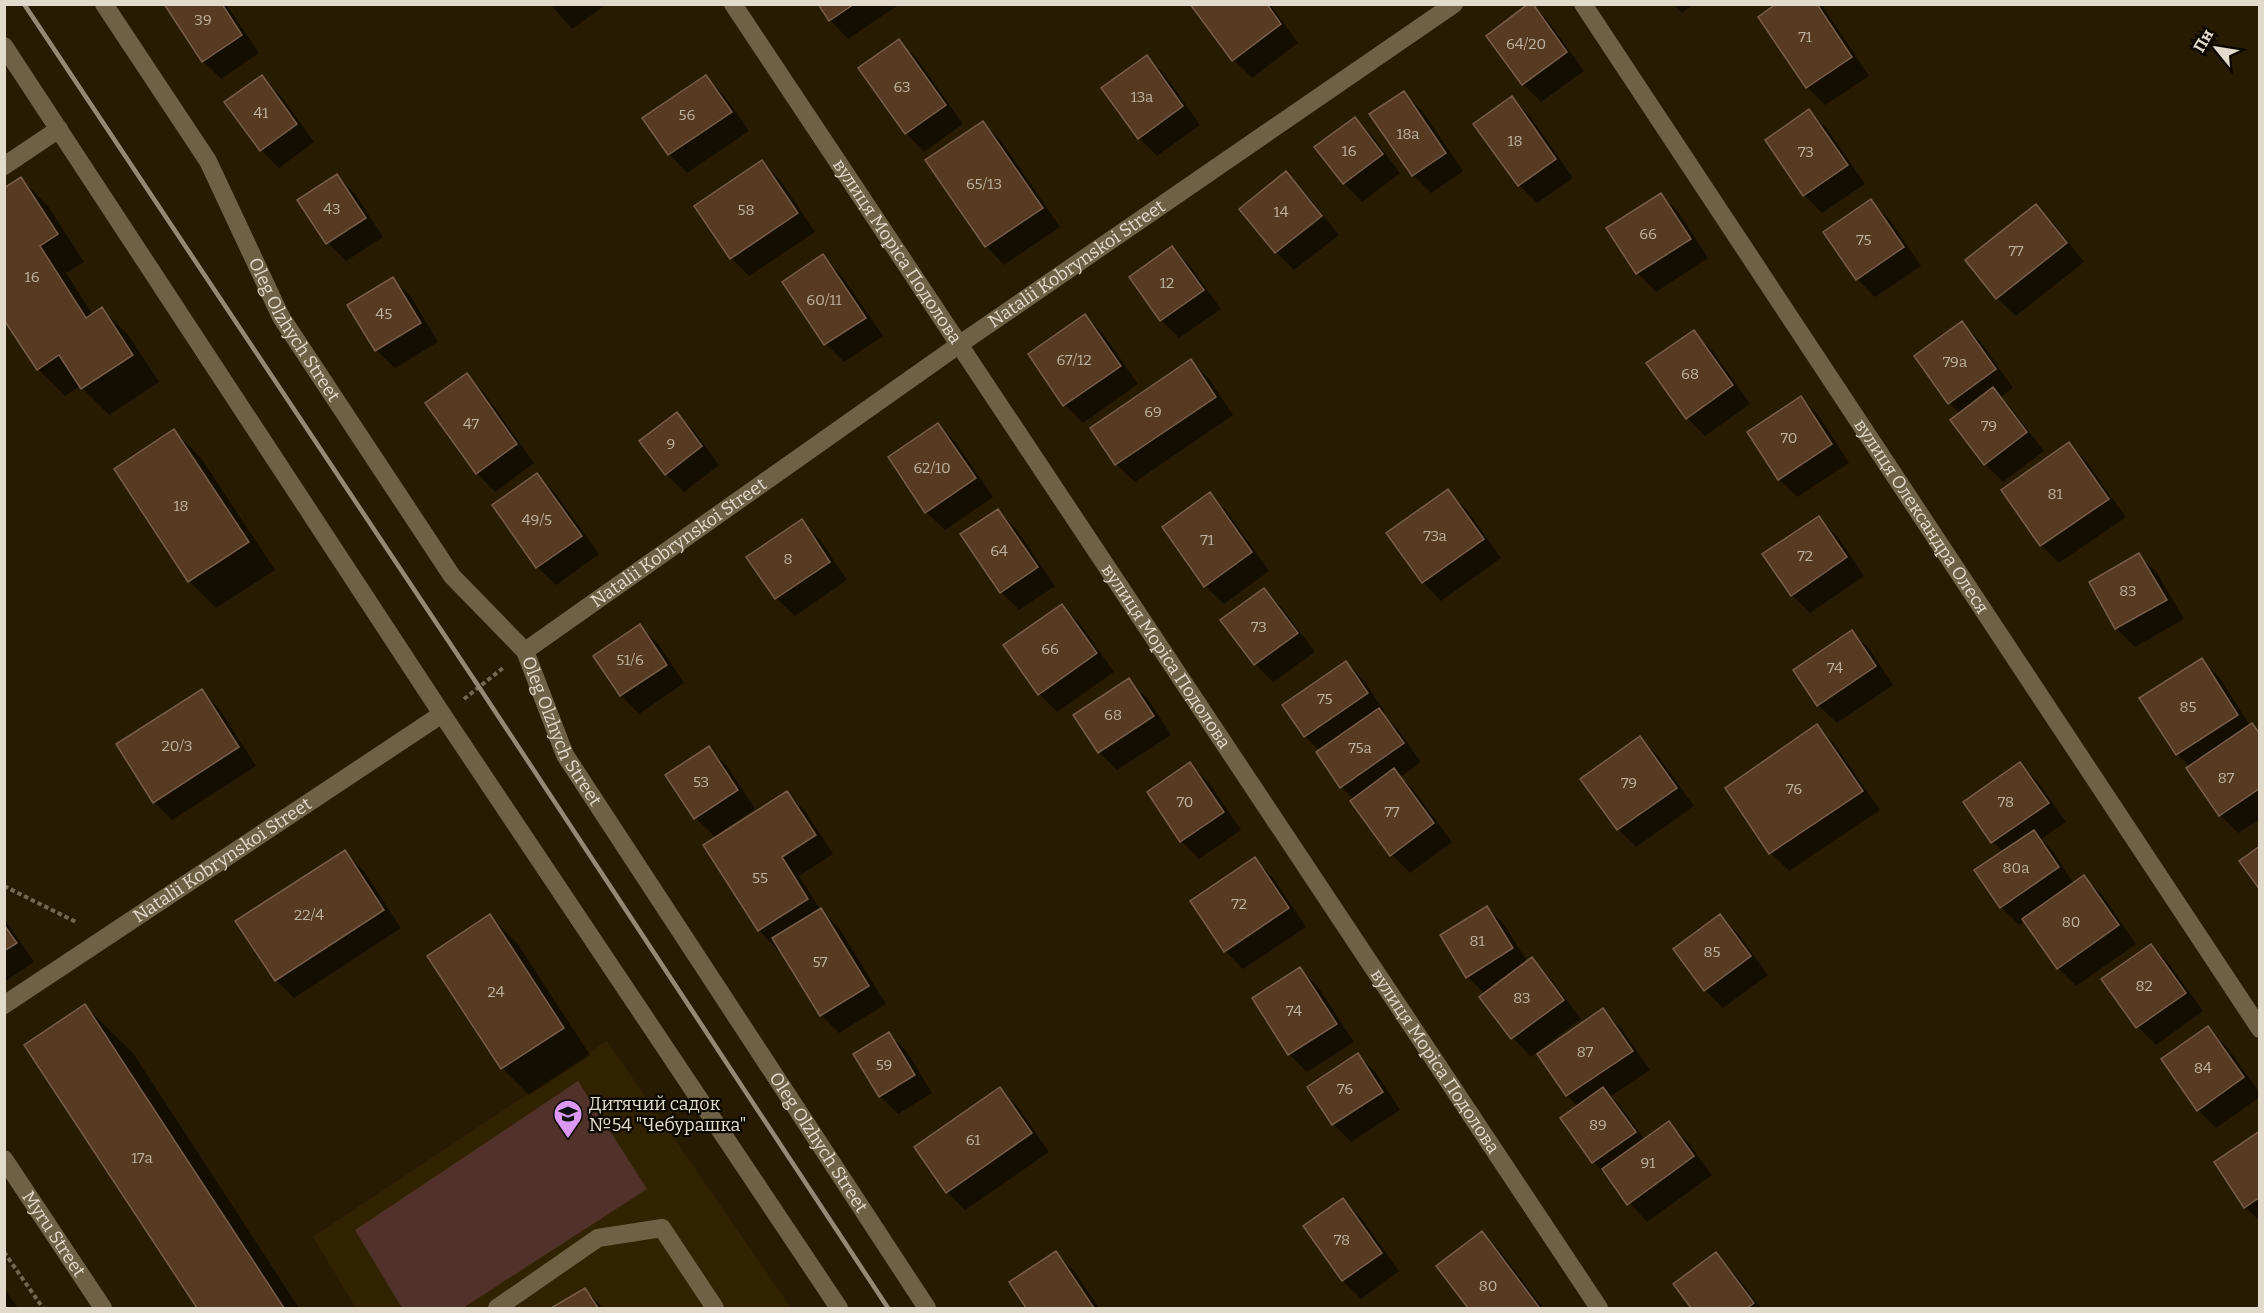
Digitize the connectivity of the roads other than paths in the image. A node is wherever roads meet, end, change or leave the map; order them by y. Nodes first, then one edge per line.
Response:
1 (104, 4) edge
2 (733, 4) edge
3 (1454, 4) edge
4 (1583, 4) edge
5 (4, 46) edge
6 (59, 129) junction
7 (4, 166) edge
8 (960, 344) junction
9 (525, 651) junction
10 (442, 714) junction
11 (4, 1005) edge
12 (2259, 1029) edge
13 (4, 1159) edge
14 (103, 1308) edge
15 (497, 1308) edge
16 (715, 1308) edge
17 (839, 1308) edge
18 (927, 1308) edge
19 (1599, 1308) edge

1 - 9 street, Oleg Olzhych Street
2 - 8 street, вулиця Моріса Подолова
3 - 8 street, Natalii Kobrynskoi Street
4 - 12 street, вулиця Олександра Олеся
5 - 6 street
6 - 7 street
6 - 10 street
8 - 9 street, Natalii Kobrynskoi Street
8 - 19 street, вулиця Моріса Подолова
9 - 18 street, Oleg Olzhych Street
10 - 11 street, Natalii Kobrynskoi Street
10 - 17 street
13 - 14 street, Myru Street
15 - 16 street

